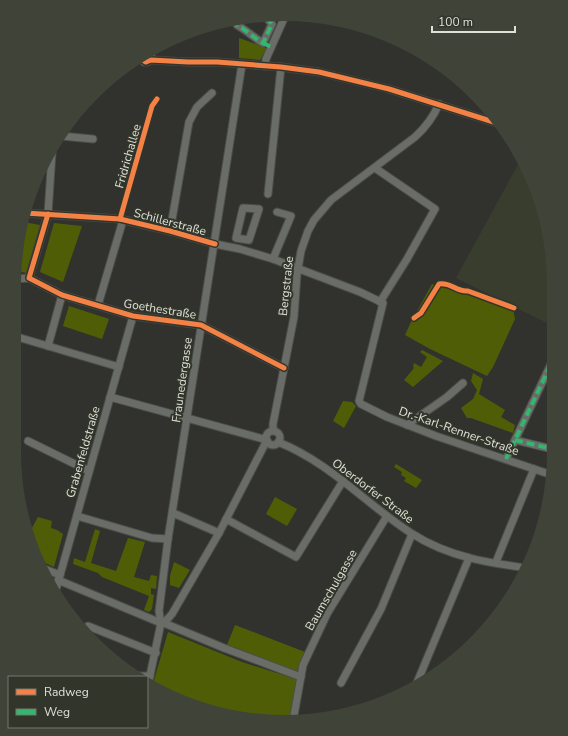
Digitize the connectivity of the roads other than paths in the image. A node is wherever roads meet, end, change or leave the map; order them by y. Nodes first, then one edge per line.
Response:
1 (283, 21) edge
2 (270, 22) edge
3 (237, 25) edge
4 (262, 43) junction
5 (271, 47) junction
6 (151, 60) joint
7 (144, 61) edge
8 (242, 64) junction
9 (265, 66) junction
10 (281, 67) junction
11 (212, 93) dead end
12 (439, 104) junction
13 (490, 121) edge
14 (66, 137) edge
15 (93, 140) dead end
16 (51, 161) edge
17 (375, 168) junction
18 (268, 194) dead end
19 (277, 212) dead end
20 (31, 213) edge
21 (48, 214) junction
22 (123, 220) junction
23 (170, 231) junction
24 (242, 239) junction
25 (214, 244) junction
26 (240, 248) junction
27 (273, 259) junction
28 (298, 270) junction
29 (29, 278) junction
30 (21, 279) edge
31 (62, 295) junction
32 (381, 302) junction
33 (98, 305) junction
34 (133, 316) junction
35 (201, 325) junction
36 (21, 338) edge
37 (48, 346) junction
38 (119, 367) junction
39 (284, 368) junction
40 (547, 376) edge
41 (463, 383) dead end
42 (110, 397) junction
43 (187, 418) junction
44 (407, 425) junction
45 (273, 431) junction
46 (515, 440) junction
47 (28, 441) dead end
48 (268, 441) junction
49 (278, 442) junction
50 (547, 448) edge
51 (506, 459) junction
52 (534, 469) junction
53 (89, 471) junction
54 (546, 473) edge
55 (343, 481) junction
56 (173, 513) junction
57 (77, 516) junction
58 (387, 516) junction
59 (226, 519) junction
60 (219, 533) junction
61 (412, 534) junction
62 (168, 539) junction
63 (469, 558) junction
64 (496, 562) junction
65 (521, 567) edge
66 (50, 573) edge
67 (59, 578) junction
68 (57, 586) edge
69 (162, 623) junction
70 (88, 626) dead end
71 (156, 653) junction
72 (150, 676) edge
73 (301, 677) junction
74 (419, 678) edge
75 (341, 683) dead end
76 (294, 714) edge

1 - 5 street
2 - 4 street
3 - 4 street
4 - 5 street
5 - 9 street
6 - 7 street
6 - 8 street
8 - 9 street
8 - 25 street, Fraunedergasse
9 - 10 street
10 - 12 street
10 - 18 street
11 - 23 street
12 - 13 street
12 - 17 street, Bergstraße
14 - 15 street
16 - 21 street
17 - 28 street, Bergstraße
17 - 32 street
19 - 27 street, Bergstraße
20 - 21 street, Schillerstraße
21 - 22 street, Schillerstraße
21 - 29 street
22 - 23 street, Schillerstraße
22 - 33 street
23 - 25 street, Schillerstraße
24 - 24 street
24 - 26 street
25 - 26 street, Schillerstraße
25 - 35 street, Fraunedergasse
26 - 27 street, Schillerstraße
27 - 28 street, Schillerstraße
28 - 32 street, Schillerstraße
28 - 39 street, Bergstraße
29 - 30 street
29 - 31 street, Goethestraße
31 - 33 street, Goethestraße
31 - 37 street
32 - 44 street, Dr.-Karl-Renner-Straße
33 - 34 street, Goethestraße
34 - 35 street, Goethestraße
34 - 38 street, Grabenfeldstraße
35 - 39 street, Goethestraße
35 - 43 street, Fraunedergasse
36 - 37 street
37 - 38 street
38 - 42 street, Grabenfeldstraße
39 - 45 street, Bergstraße
40 - 46 street
41 - 44 street
42 - 43 street
42 - 53 street, Grabenfeldstraße
43 - 48 street
43 - 56 street, Fraunedergasse
44 - 51 street, Dr.-Karl-Renner-Straße
45 - 48 street
45 - 49 street
46 - 50 street
46 - 51 street
47 - 53 street
48 - 49 street
48 - 59 street
49 - 55 street, Oberdorfer Straße
51 - 52 street, Dr.-Karl-Renner-Straße
52 - 54 street, Dr.-Karl-Renner-Straße
52 - 64 street
53 - 57 street, Grabenfeldstraße
55 - 58 street, Oberdorfer Straße
55 - 59 street
56 - 60 street
56 - 62 street, Fraunedergasse
57 - 62 street
57 - 67 street, Grabenfeldstraße
58 - 61 street, Oberdorfer Straße
58 - 73 street, Baumschulgasse
59 - 60 street
60 - 69 street
61 - 63 street, Oberdorfer Straße
61 - 75 street
62 - 69 street, Fraunedergasse
63 - 64 street, Oberdorfer Straße
63 - 74 street
64 - 65 street, Oberdorfer Straße
66 - 67 street
67 - 68 street, Grabenfeldstraße
67 - 69 street
69 - 71 street, Fraunedergasse
69 - 73 street
70 - 71 street
71 - 72 street, Fraunedergasse
73 - 76 street, Baumschulgasse

